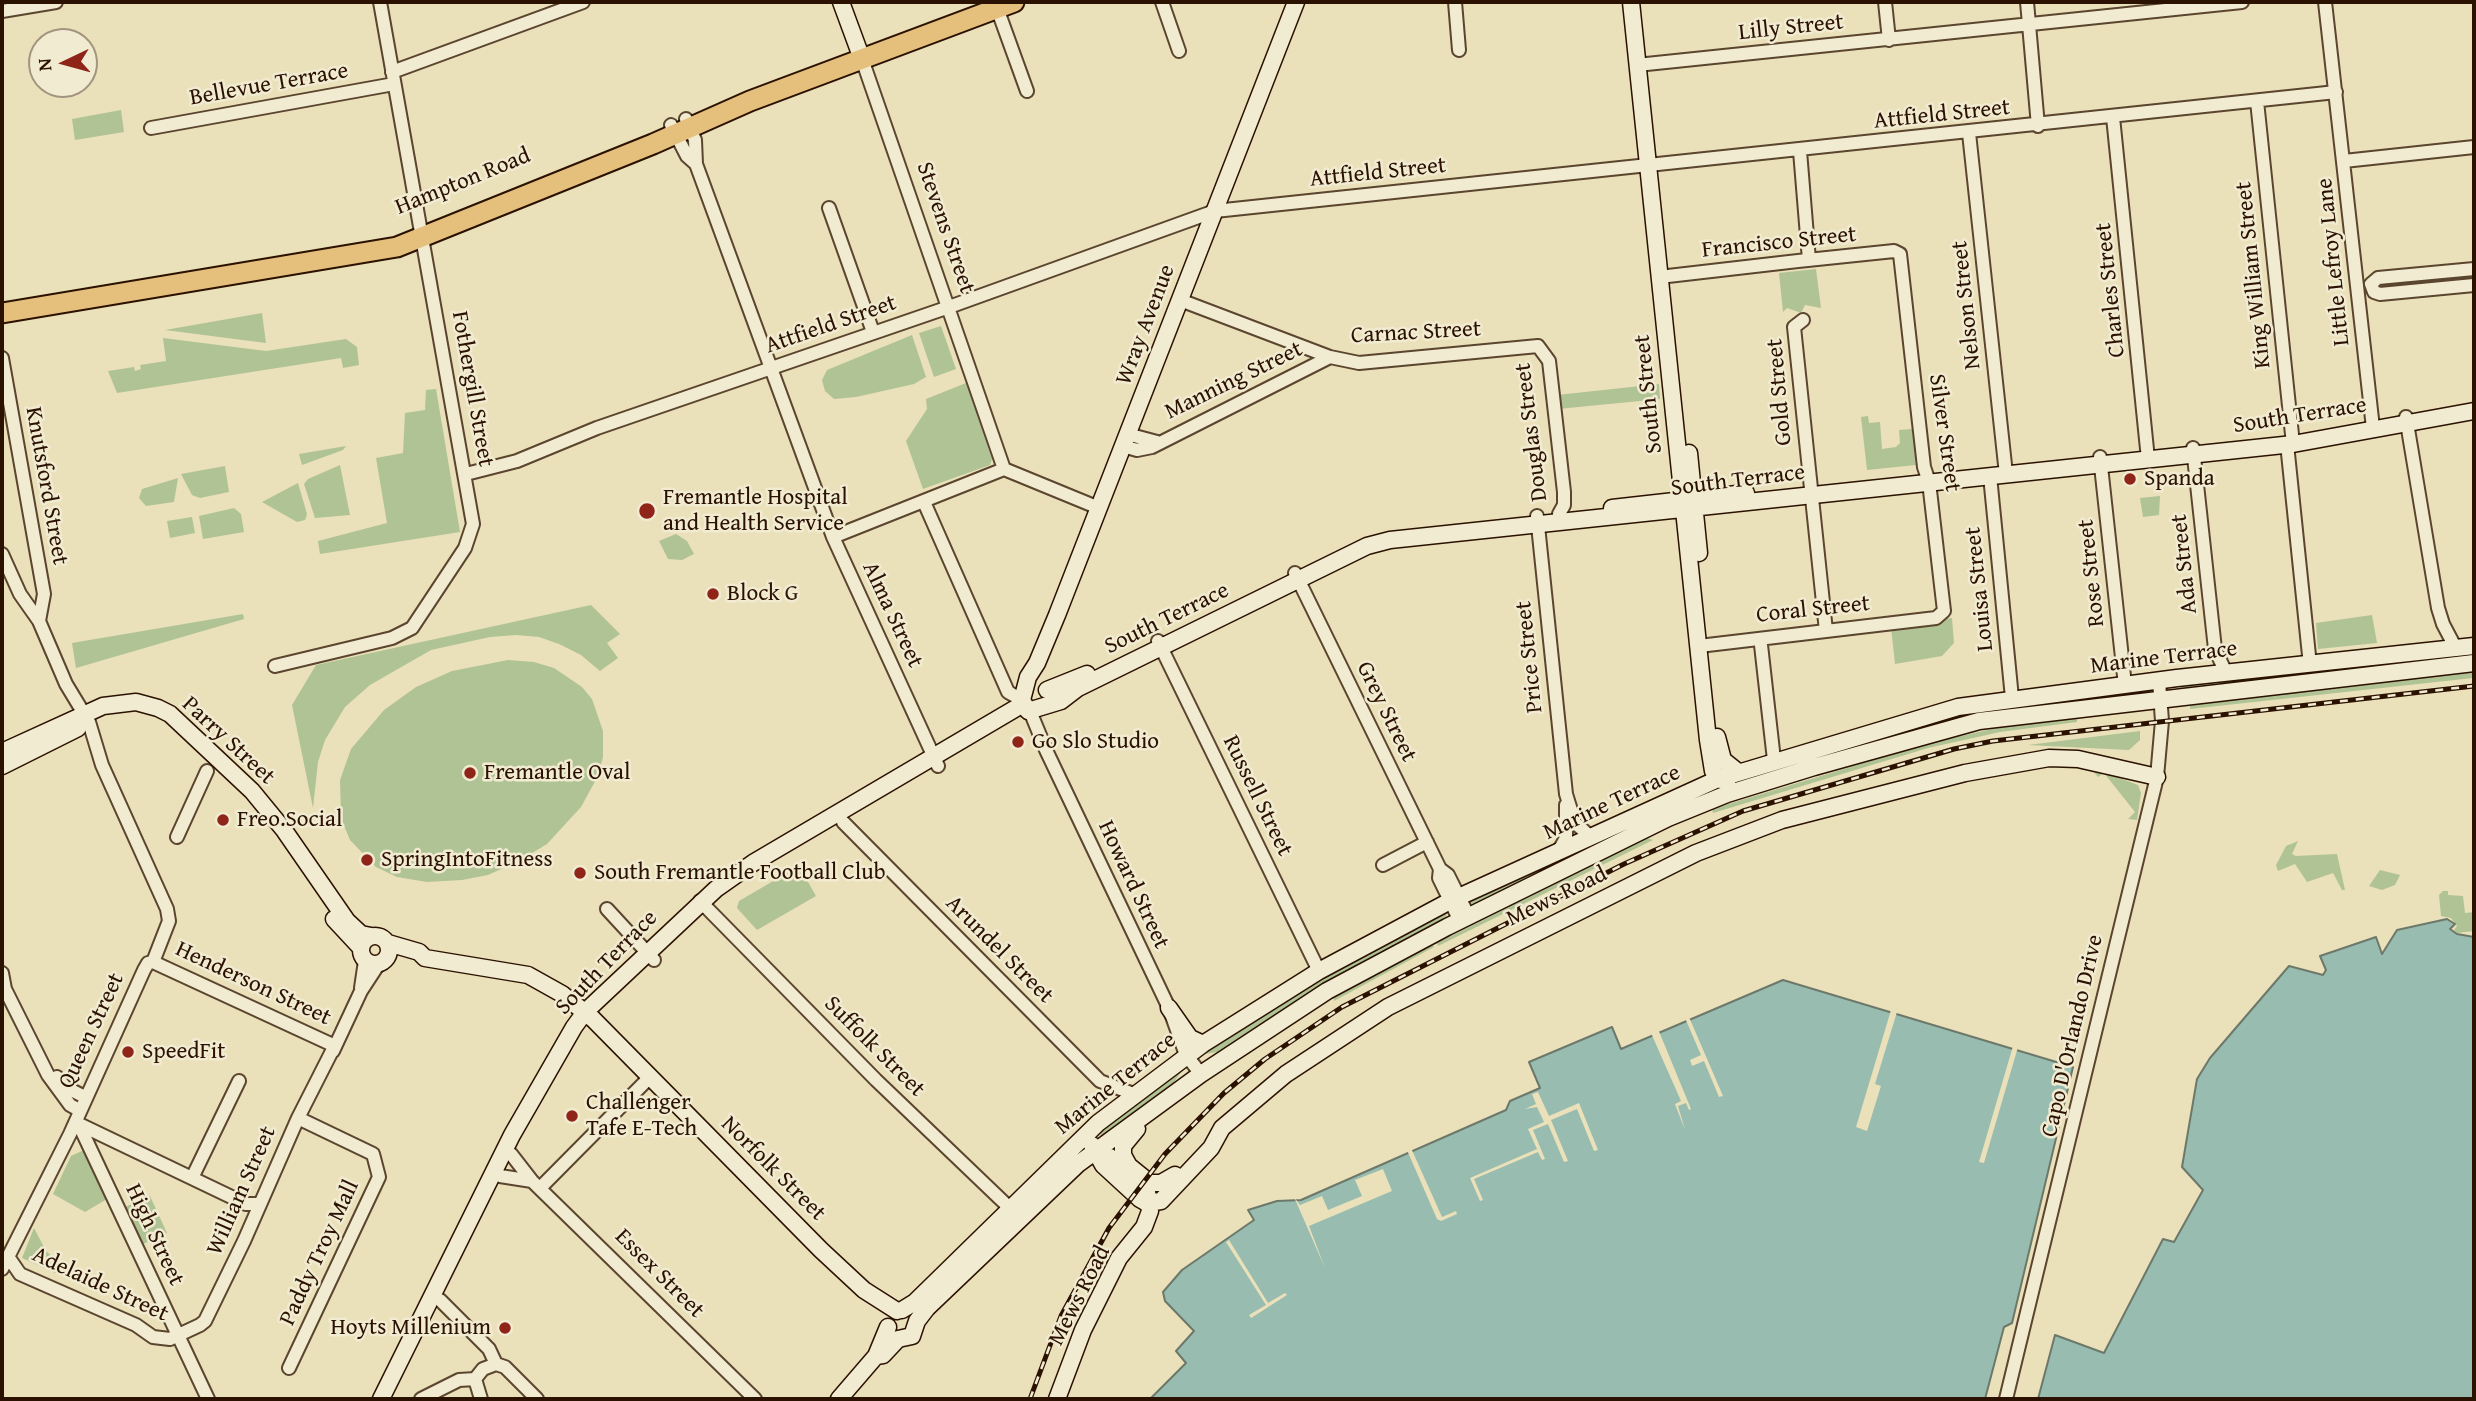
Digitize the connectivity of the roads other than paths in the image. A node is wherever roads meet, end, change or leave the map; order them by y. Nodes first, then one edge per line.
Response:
1 (56, 2) edge
2 (380, 2) edge
3 (583, 2) edge
4 (841, 2) edge
5 (1162, 2) edge
6 (1296, 2) edge
7 (1455, 2) edge
8 (1631, 2) edge
9 (1640, 2) edge
10 (1885, 2) edge
11 (2027, 2) edge
12 (2242, 2) edge
13 (2325, 2) edge
14 (1005, 5) edge
15 (2, 11) edge
16 (2029, 24) junction
17 (1889, 40) junction
18 (1459, 50) dead end
19 (1179, 51) dead end
20 (861, 55) junction
21 (1642, 64) junction
22 (393, 78) junction
23 (1027, 91) dead end
24 (2336, 92) junction
25 (2257, 102) junction
26 (2113, 117) junction
27 (2038, 125) junction
28 (680, 126) junction
29 (151, 128) dead end
30 (1969, 132) junction
31 (2474, 147) edge
32 (1800, 151) junction
33 (2344, 161) junction
34 (1652, 165) junction
35 (830, 208) dead end
36 (1215, 211) junction
37 (422, 233) junction
38 (1894, 251) joint
39 (1810, 260) junction
40 (2474, 269) edge
41 (1668, 276) junction
42 (2474, 285) edge
43 (1180, 299) junction
44 (949, 307) junction
45 (5, 313) edge
46 (1803, 320) dead end
47 (873, 332) junction
48 (1538, 346) joint
49 (1330, 356) junction
50 (2, 358) edge
51 (771, 368) junction
52 (2474, 405) edge
53 (2474, 411) edge
54 (2406, 420) junction
55 (2372, 426) junction
56 (1125, 440) junction
57 (2291, 442) junction
58 (2194, 451) junction
59 (2148, 456) junction
60 (2101, 460) junction
61 (1004, 469) junction
62 (2001, 472) junction
63 (466, 474) junction
64 (1927, 478) junction
65 (1812, 491) junction
66 (924, 502) junction
67 (1689, 504) junction
68 (1099, 508) junction
69 (1559, 514) junction
70 (1537, 520) junction
71 (833, 537) junction
72 (2, 554) edge
73 (1297, 576) junction
74 (1933, 618) joint
75 (39, 621) junction
76 (1826, 631) junction
77 (1160, 644) junction
78 (1703, 645) junction
79 (1761, 645) dead end
80 (2474, 646) edge
81 (2451, 648) junction
82 (1037, 663) junction
83 (2474, 663) edge
84 (2310, 665) junction
85 (275, 666) dead end
86 (2226, 673) junction
87 (2388, 674) junction
88 (2159, 681) junction
89 (2125, 685) junction
90 (1044, 687) junction
91 (2012, 698) junction
92 (2161, 701) junction
93 (1028, 705) junction
94 (80, 722) junction
95 (1712, 738) junction
96 (2, 751) edge
97 (1774, 760) junction
98 (101, 761) junction
99 (936, 762) junction
100 (2, 766) edge
101 (1814, 767) junction
102 (207, 771) dead end
103 (1738, 772) junction
104 (2157, 777) junction
105 (1718, 779) junction
106 (1566, 794) junction
107 (1702, 795) junction
108 (843, 822) junction
109 (177, 837) dead end
110 (1591, 837) junction
111 (1427, 842) junction
112 (1556, 854) junction
113 (1383, 865) dead end
114 (1455, 899) junction
115 (703, 904) junction
116 (607, 909) dead end
117 (1464, 919) junction
118 (372, 954) junction
119 (651, 956) junction
120 (425, 958) junction
121 (153, 962) junction
122 (1319, 971) junction
123 (3, 977) edge
124 (1168, 1008) junction
125 (589, 1016) junction
126 (1203, 1044) junction
127 (334, 1049) junction
128 (1186, 1055) junction
129 (1201, 1074) junction
130 (650, 1077) junction
131 (239, 1081) dead end
132 (1136, 1095) junction
133 (85, 1097) junction
134 (1153, 1107) junction
135 (79, 1110) junction
136 (298, 1118) junction
137 (1098, 1124) junction
138 (78, 1125) junction
139 (320, 1128) junction
140 (1216, 1136) junction
141 (1098, 1153) junction
142 (511, 1154) junction
143 (1050, 1166) junction
144 (1135, 1172) junction
145 (1175, 1175) junction
146 (500, 1176) junction
147 (192, 1178) junction
148 (537, 1184) junction
149 (259, 1203) junction
150 (1146, 1205) junction
151 (1008, 1208) junction
152 (1021, 1218) junction
153 (4, 1261) edge
154 (440, 1300) junction
155 (917, 1321) junction
156 (895, 1322) junction
157 (178, 1335) junction
158 (496, 1364) junction
159 (289, 1368) dead end
160 (475, 1379) junction
161 (208, 1399) edge
162 (380, 1399) edge
163 (391, 1399) edge
164 (421, 1399) edge
165 (481, 1399) edge
166 (537, 1399) edge
167 (755, 1399) edge
168 (839, 1399) edge
169 (1057, 1399) edge
170 (2006, 1399) edge

1 - 15 street
2 - 22 street, Fothergill Street
3 - 22 street, Bellevue Terrace
4 - 20 street, Stevens Street
5 - 19 street
6 - 36 street, Wray Avenue
7 - 18 street
8 - 21 street, South Street
9 - 21 street, South Street
10 - 17 street
11 - 16 street
12 - 16 street, Lilly Street
13 - 24 street, Little Lefroy Lane
14 - 20 main road, Hampton Road
14 - 23 street
16 - 17 street, Lilly Street
16 - 27 street
17 - 21 street, Lilly Street
20 - 28 main road, Hampton Road
20 - 44 street, Stevens Street
21 - 34 street, South Street
22 - 29 street, Bellevue Terrace
22 - 37 street, Fothergill Street
24 - 25 street, Attfield Street
24 - 33 street, Little Lefroy Lane
25 - 26 street, Attfield Street
25 - 57 street, King William Street
26 - 27 street, Attfield Street
26 - 59 street, Charles Street
27 - 30 street, Attfield Street
28 - 37 main road, Hampton Road
28 - 51 street, Alma Street
30 - 32 street, Attfield Street
30 - 62 street, Nelson Street
31 - 33 street
32 - 34 street, Attfield Street
32 - 39 street
33 - 55 street, Little Lefroy Lane
34 - 36 street, Attfield Street
34 - 41 street, South Street
34 - 67 street, South Street
35 - 47 street
36 - 43 street, Wray Avenue
36 - 44 street, Attfield Street
37 - 45 main road, Hampton Road
37 - 63 street, Fothergill Street
38 - 39 street, Francisco Street
38 - 64 street, Silver Street
39 - 41 street, Francisco Street
40 - 42 street
41 - 67 street, South Street
43 - 49 street, Carnac Street
43 - 56 street, Wray Avenue
44 - 47 street, Attfield Street
44 - 61 street, Stevens Street
46 - 65 street, Gold Street
47 - 51 street, Attfield Street
48 - 49 street, Carnac Street
48 - 69 street, Douglas Street
49 - 56 street, Manning Street
50 - 75 street, Knutsford Street
51 - 63 street, Attfield Street
51 - 71 street, Alma Street
52 - 54 street, South Terrace
53 - 54 street, South Terrace
54 - 55 street, South Terrace
54 - 81 street
55 - 57 street, South Terrace
56 - 68 street, Wray Avenue
57 - 58 street, South Terrace
57 - 84 street, King William Street
58 - 59 street, South Terrace
58 - 86 street, Ada Street
59 - 60 street, South Terrace
60 - 62 street, South Terrace
60 - 89 street, Rose Street
61 - 66 street
61 - 68 street
62 - 64 street, South Terrace
62 - 91 street, Louisa Street
63 - 85 street, Fothergill Street
64 - 65 street, South Terrace
64 - 74 street, Silver Street
65 - 67 street, South Terrace
65 - 76 street, Gold Street
66 - 71 street
66 - 93 street, Howard Street
67 - 69 street, South Terrace
67 - 70 street, South Terrace
67 - 78 street, South Street
68 - 82 street, Wray Avenue
69 - 70 street, South Terrace
70 - 73 street, South Terrace
70 - 106 street, Price Street
71 - 99 street, Alma Street
72 - 75 street
73 - 77 street, South Terrace
73 - 111 street, Grey Street
74 - 76 street, Coral Street
75 - 94 street
76 - 78 street, Coral Street
77 - 90 street, South Terrace
77 - 93 street, South Terrace
77 - 122 street, Russell Street
78 - 95 street, South Street
79 - 97 street
80 - 81 street, Marine Terrace
81 - 84 street, Marine Terrace
82 - 90 street
82 - 93 street, Wray Avenue
83 - 87 street, Marine Terrace
84 - 86 street, Marine Terrace
84 - 87 street
86 - 88 street, Marine Terrace
87 - 92 street, Marine Terrace
88 - 89 street, Marine Terrace
88 - 92 street, Capo D'Orlando Drive
89 - 91 street, Marine Terrace
90 - 93 street, South Terrace
90 - 93 street
91 - 97 street, Marine Terrace
92 - 101 street, Marine Terrace
92 - 104 street, Capo D'Orlando Drive
93 - 99 street, South Terrace
93 - 124 street, Howard Street
94 - 96 street, Parry Street
94 - 98 street
94 - 98 street
94 - 100 street, Parry Street
94 - 118 street, Parry Street
95 - 103 street
95 - 105 street, South Street
95 - 107 street
97 - 103 street, Marine Terrace
98 - 121 street, Queen Street
99 - 108 street, South Terrace
99 - 115 street, South Terrace
101 - 105 street
101 - 107 street, Marine Terrace
102 - 109 street
103 - 105 street, Marine Terrace
104 - 140 street, Mews Road
104 - 170 street, Capo D'Orlando Drive
105 - 107 street
106 - 110 street, Price Street
106 - 112 street, Price Street
107 - 110 street, Marine Terrace
107 - 117 street, Marine Terrace
108 - 115 street, South Terrace
108 - 132 street, Arundel Street
110 - 112 street, Marine Terrace
111 - 113 street
111 - 114 street, Grey Street
112 - 114 street, Marine Terrace
114 - 117 street, Grey Street
114 - 122 street, Marine Terrace
115 - 119 street, South Terrace
115 - 151 street, Suffolk Street
116 - 119 street
117 - 129 street, Marine Terrace
118 - 120 street
118 - 120 street
118 - 127 street, William Street
119 - 125 street, South Terrace
120 - 125 street
121 - 127 street, Henderson Street
121 - 133 street, Queen Street
122 - 126 street, Marine Terrace
123 - 133 street
123 - 135 street
124 - 126 street
124 - 128 street, Howard Street
125 - 130 street, Norfolk Street
125 - 142 street, South Terrace
125 - 162 street, South Terrace
126 - 128 street, Marine Terrace
127 - 136 street, William Street
127 - 139 street, William Street
128 - 129 street, Howard Street
128 - 132 street, Marine Terrace
129 - 134 street, Marine Terrace
130 - 148 street
130 - 156 street, Norfolk Street
131 - 147 street
132 - 137 street, Marine Terrace
133 - 135 street, Queen Street
134 - 141 street, Marine Terrace
134 - 144 street
135 - 138 street, Queen Street
136 - 139 street, Paddy Troy Mall
136 - 149 street, William Street
137 - 141 street
137 - 143 street, Marine Terrace
138 - 147 street
138 - 153 street, Queen Street
138 - 157 street, High Street
139 - 159 street, Paddy Troy Mall
140 - 145 street
140 - 150 street, Mews Road
141 - 143 street
141 - 144 street
141 - 150 street
141 - 152 street, Marine Terrace
142 - 146 street, South Terrace
142 - 148 street, Essex Street
143 - 151 street, Marine Terrace
144 - 145 street
145 - 150 street
146 - 148 street
146 - 154 street, South Terrace
147 - 149 street
148 - 167 street, Essex Street
149 - 157 street, William Street
150 - 169 street, Mews Road
151 - 152 street, Suffolk Street
151 - 156 street, Marine Terrace
152 - 155 street, Marine Terrace
153 - 157 street, Adelaide Street
154 - 158 street
154 - 163 street, South Terrace
155 - 156 street
155 - 156 street, Marine Terrace
156 - 168 street, Marine Terrace
157 - 161 street, High Street
158 - 160 street
158 - 166 street
160 - 164 street
160 - 165 street

